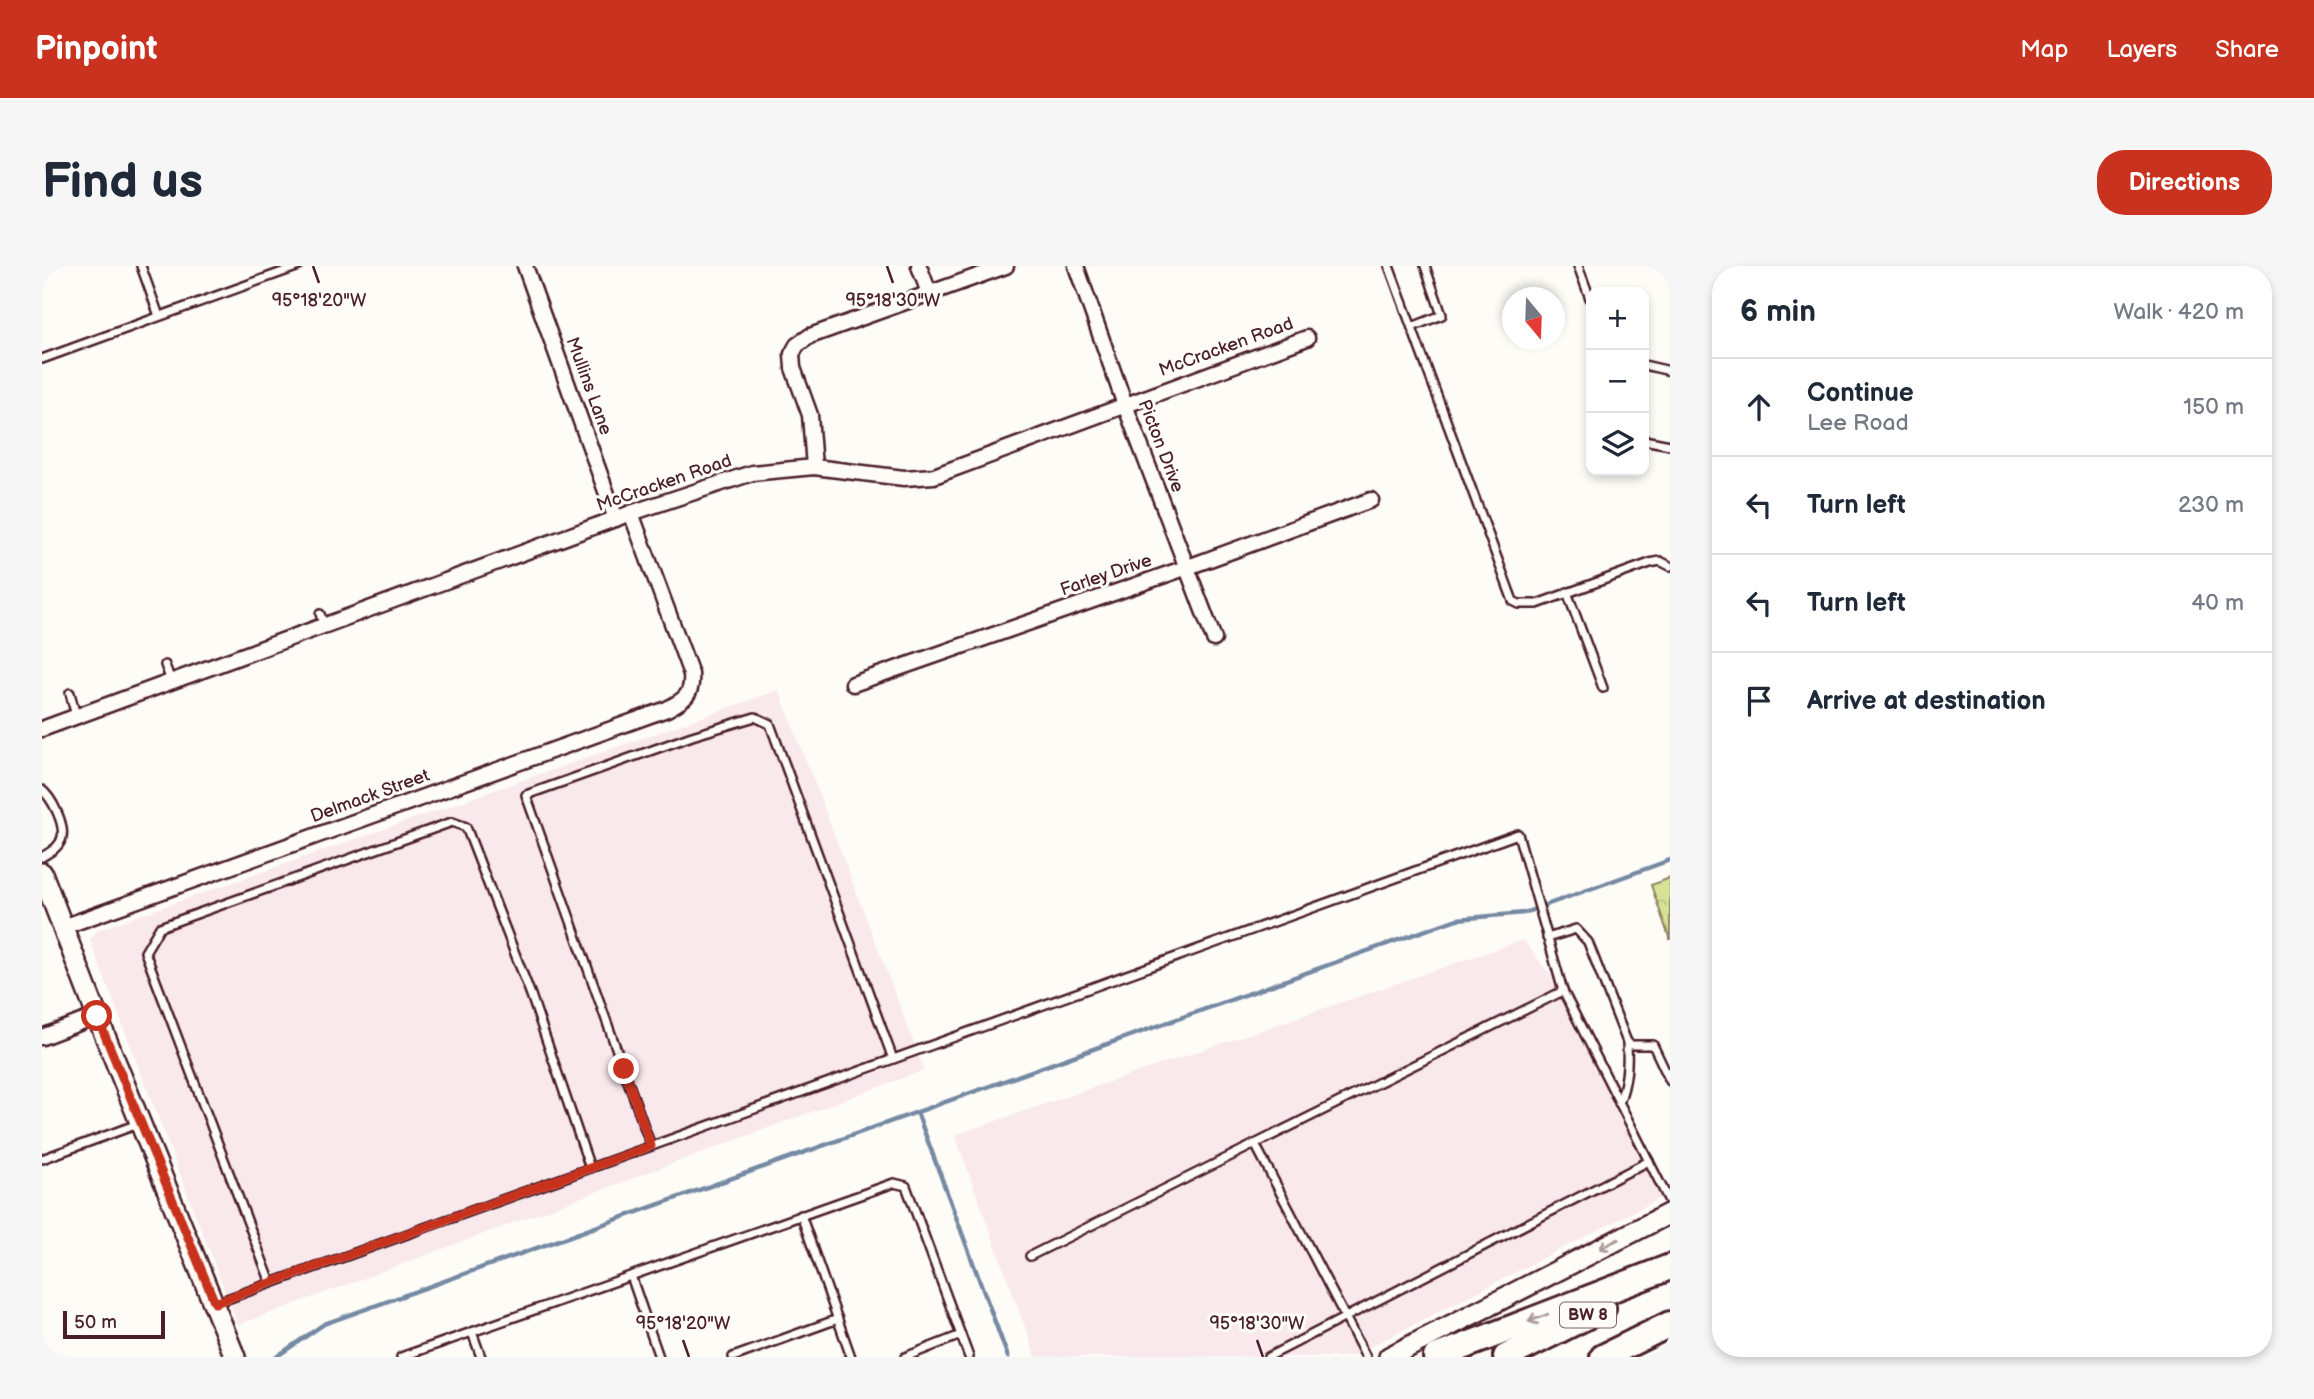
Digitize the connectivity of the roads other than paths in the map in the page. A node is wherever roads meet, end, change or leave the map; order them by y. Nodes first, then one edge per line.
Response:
1 (141, 266) edge
2 (299, 266) edge
3 (525, 266) edge
4 (919, 266) edge
5 (1006, 266) edge
6 (1076, 266) edge
7 (1389, 266) edge
8 (1424, 266) edge
9 (1578, 266) edge
10 (1586, 288) edge
11 (929, 293) junction
12 (159, 316) junction
13 (1412, 327) junction
14 (1307, 338) dead end
15 (42, 359) edge
16 (1649, 366) edge
17 (1670, 371) edge
18 (1125, 405) junction
19 (1649, 441) edge
20 (1670, 445) edge
21 (814, 467) junction
22 (1371, 500) dead end
23 (631, 513) junction
24 (616, 519) junction
25 (1670, 564) edge
26 (1188, 567) junction
27 (1567, 592) junction
28 (1214, 639) dead end
29 (165, 665) dead end
30 (171, 681) junction
31 (853, 684) dead end
32 (1603, 688) dead end
33 (70, 693) dead end
34 (76, 716) junction
35 (42, 729) edge
36 (42, 790) edge
37 (42, 857) edge
38 (42, 873) edge
39 (63, 928) junction
40 (1547, 938) junction
41 (1563, 991) junction
42 (97, 1016) junction
43 (42, 1037) edge
44 (1627, 1042) junction
45 (893, 1059) junction
46 (1670, 1081) edge
47 (1619, 1103) junction
48 (142, 1122) junction
49 (1255, 1144) junction
50 (651, 1146) junction
51 (42, 1158) edge
52 (1649, 1161) junction
53 (590, 1168) junction
54 (1670, 1203) edge
55 (1670, 1213) edge
56 (802, 1215) junction
57 (1030, 1256) dead end
58 (1670, 1267) edge
59 (1670, 1275) edge
60 (631, 1276) junction
61 (271, 1283) junction
62 (215, 1303) junction
63 (1346, 1318) junction
64 (838, 1319) junction
65 (1670, 1324) edge
66 (472, 1332) junction
67 (961, 1335) junction
68 (235, 1357) edge
69 (401, 1357) edge
70 (481, 1357) edge
71 (659, 1357) edge
72 (733, 1357) edge
73 (851, 1357) edge
74 (905, 1357) edge
75 (969, 1357) edge
76 (1268, 1357) edge
77 (1366, 1357) edge
78 (1389, 1357) edge
79 (1436, 1357) edge
80 (1506, 1357) edge
81 (1603, 1357) edge

1 - 12 lane
2 - 12 lane
3 - 24 street, Mullins Lane
4 - 11 street
5 - 11 street
6 - 18 street, Picton Drive
7 - 13 lane
8 - 13 lane
9 - 10 lane
11 - 21 street
12 - 15 lane
13 - 27 lane
14 - 18 street, McCracken Road
16 - 17 lane
18 - 21 street, McCracken Road
18 - 26 street, Picton Drive
19 - 20 lane
21 - 23 street, McCracken Road
22 - 26 street, Farley Drive
23 - 24 street, McCracken Road
23 - 39 street, Delmack Street
24 - 30 street, McCracken Road
25 - 27 lane
26 - 28 street, Picton Drive
26 - 31 street, Farley Drive
27 - 32 lane
29 - 30 lane
30 - 34 street, McCracken Road
33 - 34 lane
34 - 35 street, McCracken Road
36 - 37 lane
38 - 39 main road
39 - 42 main road
40 - 41 lane
40 - 44 lane
40 - 45 lane
41 - 47 lane
41 - 49 lane
42 - 43 street
42 - 48 main road
44 - 46 lane
44 - 47 lane
45 - 50 lane
45 - 50 lane
47 - 52 lane
48 - 51 lane
48 - 62 main road
49 - 57 lane
49 - 63 lane
50 - 53 lane
52 - 54 lane
52 - 63 lane
53 - 61 lane
53 - 61 lane
55 -> 78 main road
56 - 60 lane
56 - 64 lane
56 - 67 lane
58 -> 79 highway
59 - 80 highway, BW 8
60 - 66 lane
60 - 71 lane
61 - 62 lane
62 - 68 main road
63 - 76 lane
63 - 77 lane
64 - 72 lane
64 - 73 lane
65 - 81 highway, BW 8
66 - 69 lane
66 - 70 lane
67 - 74 lane
67 - 75 lane

